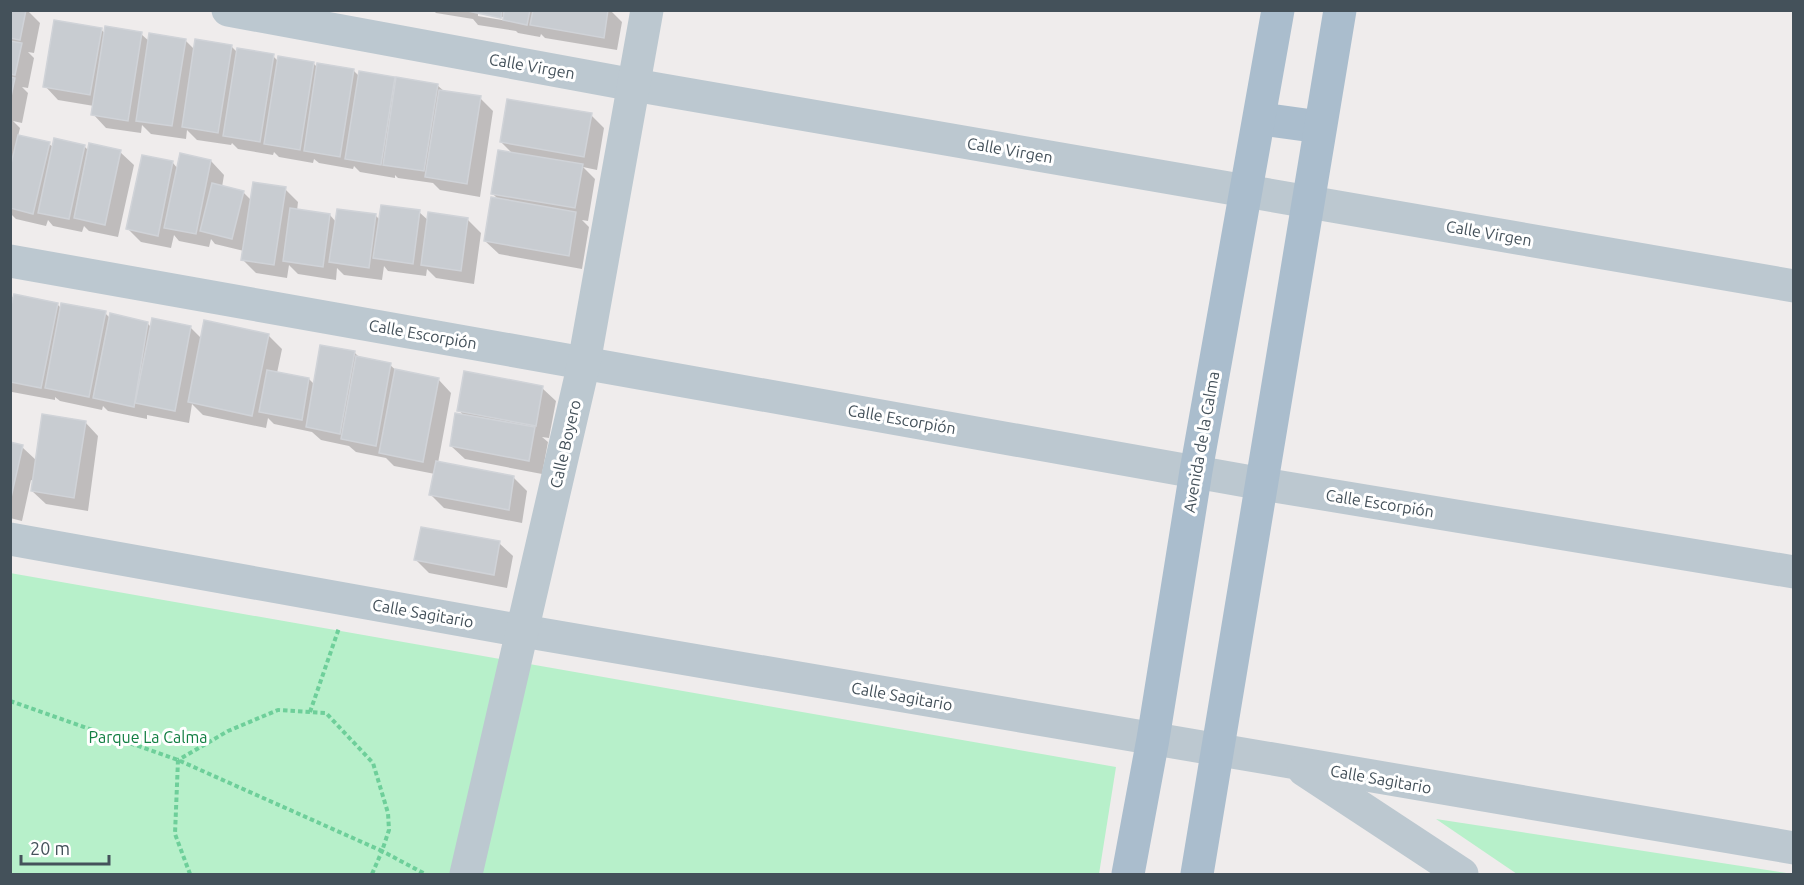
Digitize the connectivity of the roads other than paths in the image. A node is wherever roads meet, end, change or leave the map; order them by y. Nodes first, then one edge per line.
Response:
1 (228, 10) edge
2 (647, 10) edge
3 (1278, 10) edge
4 (1340, 10) edge
5 (634, 85) junction
6 (1260, 119) junction
7 (1320, 127) junction
8 (1246, 191) junction
9 (1309, 202) junction
10 (10, 261) edge
11 (1794, 286) edge
12 (584, 363) junction
13 (1196, 471) junction
14 (1263, 484) junction
15 (10, 539) edge
16 (1794, 572) edge
17 (523, 631) junction
18 (1153, 740) junction
19 (1218, 750) junction
20 (1295, 764) junction
21 (1794, 848) edge
22 (466, 874) edge
23 (1128, 874) edge
24 (1197, 874) edge
25 (1462, 874) edge

1 - 5 street, Calle Virgen
2 - 5 street, Calle Boyero
3 - 6 main road, Avenida de la Calma
4 - 7 main road
5 - 8 street, Calle Virgen
5 - 12 street, Calle Boyero
6 - 7 main road
6 - 8 main road, Avenida de la Calma
7 - 9 main road
8 - 9 street, Calle Virgen
8 - 13 main road, Avenida de la Calma
9 - 11 street, Calle Virgen
9 - 14 main road
10 - 12 street, Calle Escorpión
12 - 13 street, Calle Escorpión
12 - 17 street, Calle Boyero
13 - 14 street, Calle Escorpión
13 - 18 main road, Avenida de la Calma
14 - 16 street, Calle Escorpión
14 - 19 main road
15 - 17 street, Calle Sagitario
17 - 18 street, Calle Sagitario
17 - 22 street, Calle Boyero
18 - 19 street, Calle Sagitario
18 - 23 main road, Avenida de la Calma
19 - 20 street, Calle Sagitario
19 - 24 main road
20 - 21 street, Calle Sagitario
20 - 25 street

